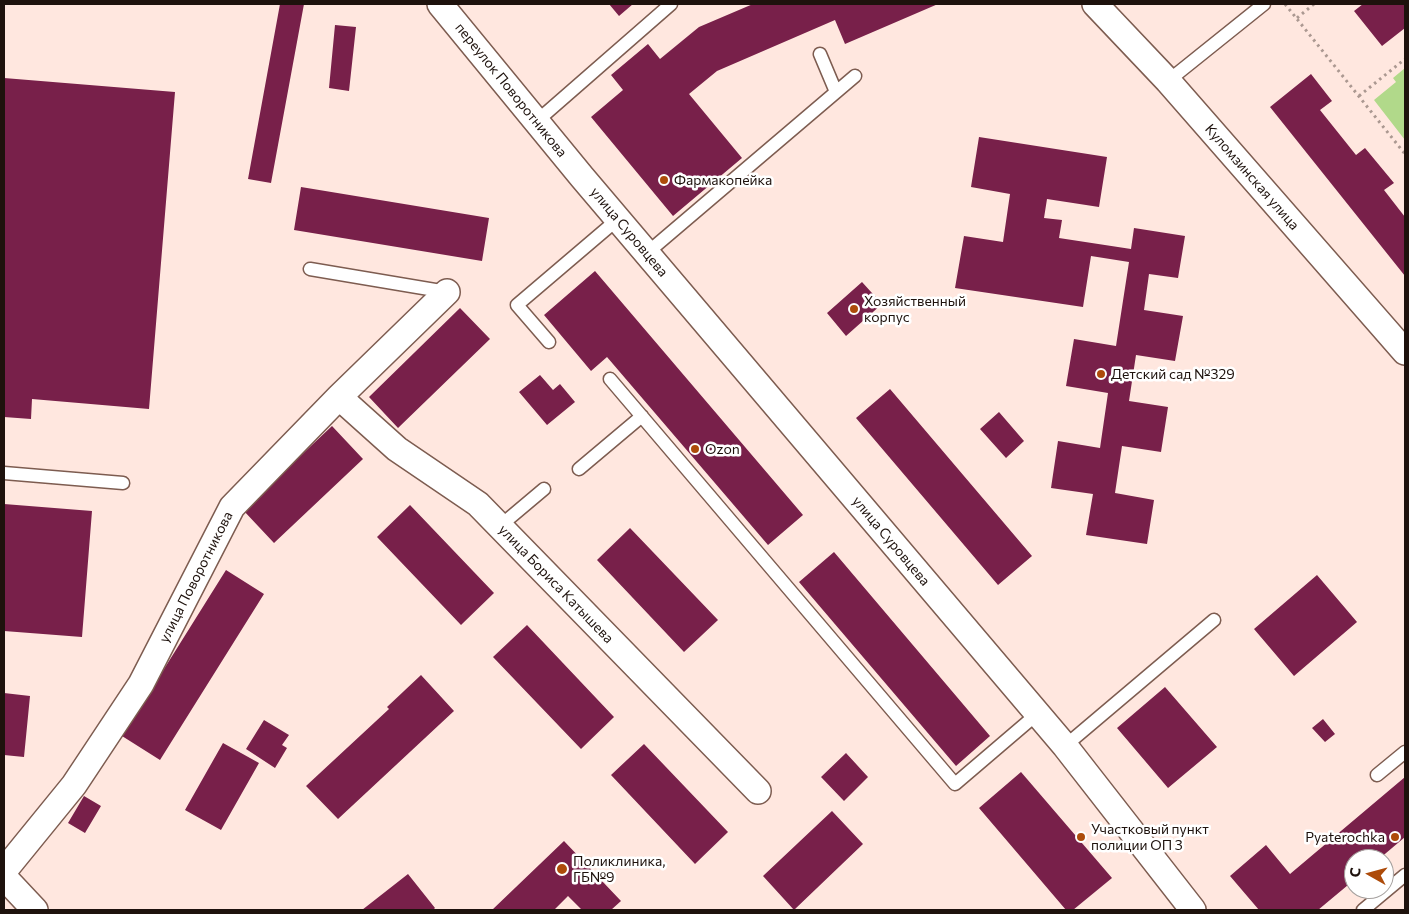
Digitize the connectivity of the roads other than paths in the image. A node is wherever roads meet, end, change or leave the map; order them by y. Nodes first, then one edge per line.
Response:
1 (440, 4) edge
2 (672, 4) edge
3 (1095, 4) edge
4 (1264, 4) edge
5 (820, 54) dead end
6 (855, 76) dead end
7 (1168, 81) junction
8 (836, 92) junction
9 (536, 121) junction
10 (582, 177) joint
11 (618, 219) junction
12 (647, 254) junction
13 (310, 269) dead end
14 (447, 292) joint
15 (549, 342) dead end
16 (1405, 352) edge
17 (610, 379) dead end
18 (339, 397) junction
19 (642, 416) junction
20 (579, 469) dead end
21 (4, 473) edge
22 (123, 483) dead end
23 (544, 489) dead end
24 (500, 526) junction
25 (1214, 620) dead end
26 (1037, 714) junction
27 (1065, 746) junction
28 (1405, 752) edge
29 (1378, 776) dead end
30 (758, 791) dead end
31 (4, 871) edge
32 (1405, 875) edge
33 (4, 877) edge
34 (35, 910) edge
35 (1194, 910) edge
36 (1363, 910) edge

1 - 9 street, переулок Поворотникова
2 - 9 lane
3 - 7 street, Куломзинская улица
4 - 7 lane
5 - 8 lane
6 - 8 lane
7 - 16 street, Куломзинская улица
8 - 12 lane
9 - 10 street, переулок Поворотникова
10 - 11 street, улица Суровцева
11 - 12 street, улица Суровцева
11 - 15 lane
12 - 26 street, улица Суровцева
13 - 14 lane
14 - 18 street, улица Поворотникова
17 - 19 lane
18 - 24 street, улица Бориса Катышева
18 - 31 street, улица Поворотникова
19 - 20 lane
19 - 26 lane
21 - 22 lane
23 - 24 lane
24 - 30 street, улица Бориса Катышева
25 - 27 lane
26 - 27 street, улица Суровцева
27 - 35 street, улица Суровцева
28 - 29 lane
32 - 36 lane
33 - 34 street

